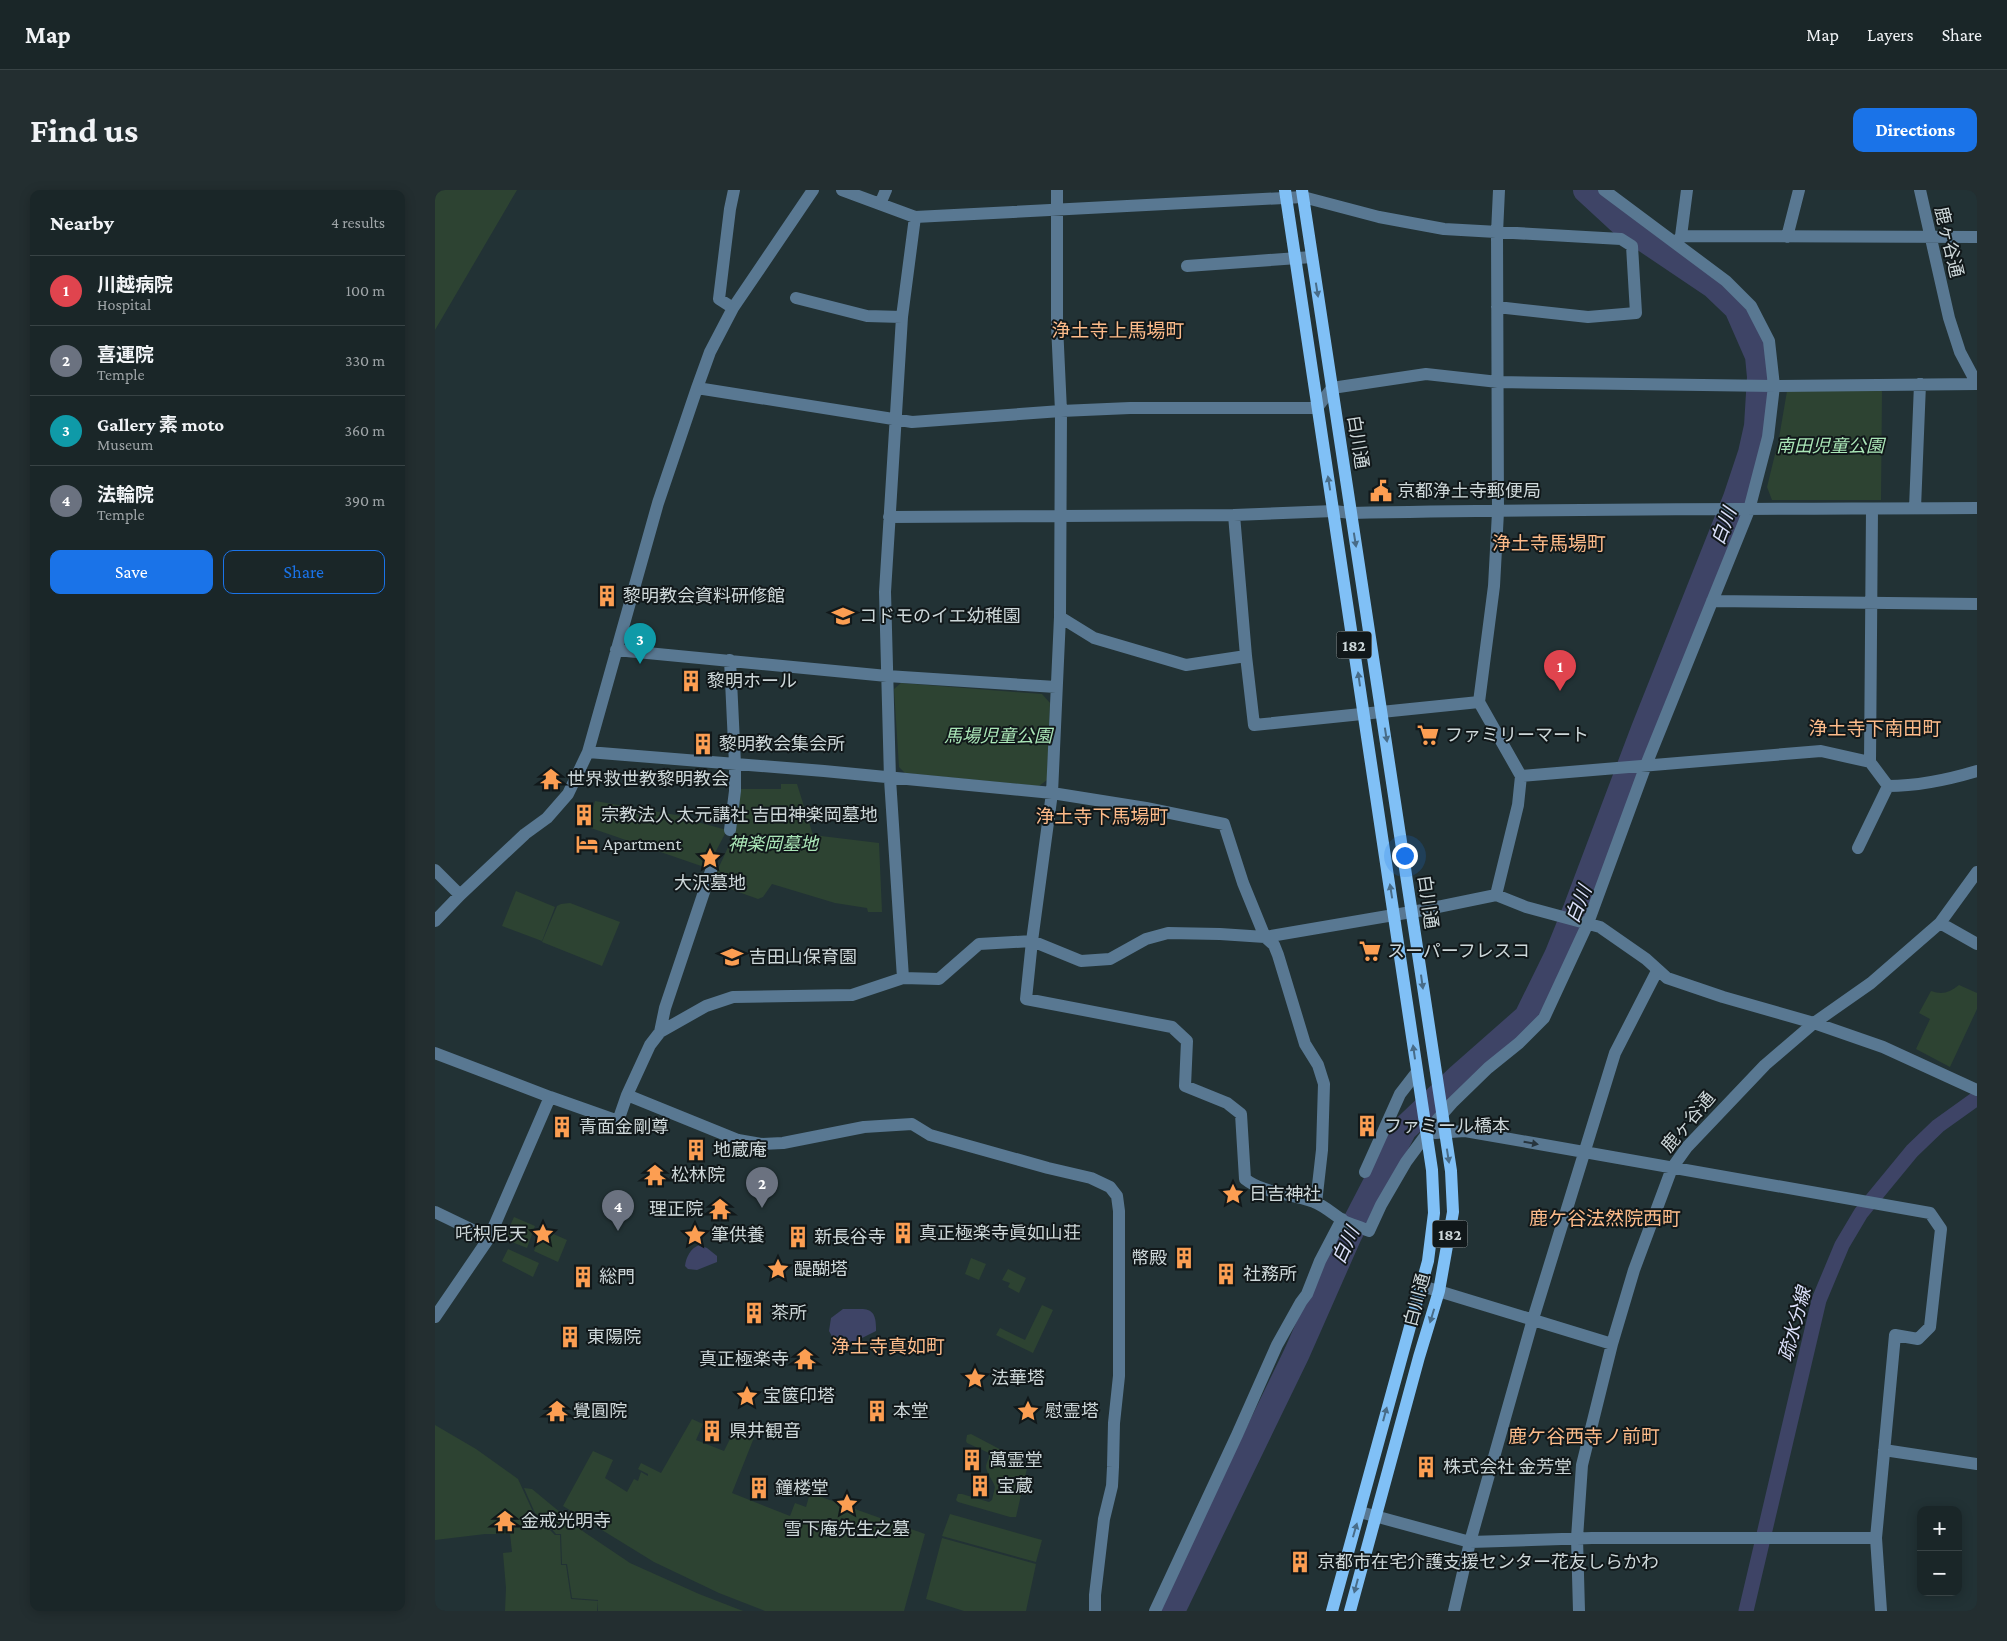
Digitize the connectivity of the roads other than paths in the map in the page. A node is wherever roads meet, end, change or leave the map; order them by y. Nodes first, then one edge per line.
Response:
1 (734, 190) edge
2 (813, 190) edge
3 (842, 190) edge
4 (886, 190) edge
5 (1057, 190) edge
6 (1499, 190) edge
7 (1604, 190) edge
8 (1687, 190) edge
9 (1799, 190) edge
10 (1920, 190) edge
11 (1285, 193) edge
12 (1303, 194) edge
13 (880, 204) junction
14 (1058, 209) junction
15 (915, 217) junction
16 (1497, 233) junction
17 (1787, 237) junction
18 (1930, 237) junction
19 (1977, 237) edge
20 (1679, 239) junction
21 (1312, 257) junction
22 (1295, 258) junction
23 (1187, 266) dead end
24 (796, 298) dead end
25 (1497, 307) junction
26 (733, 308) junction
27 (902, 317) junction
28 (1498, 382) junction
29 (1920, 384) junction
30 (1977, 384) edge
31 (1771, 385) junction
32 (697, 388) junction
33 (1332, 388) junction
34 (1317, 408) junction
35 (1061, 411) junction
36 (896, 420) junction
37 (1915, 508) junction
38 (1977, 508) edge
39 (1872, 509) junction
40 (1745, 510) junction
41 (1333, 511) junction
42 (1498, 512) junction
43 (1351, 513) junction
44 (1234, 514) junction
45 (1061, 516) junction
46 (889, 518) junction
47 (1712, 601) junction
48 (1871, 603) junction
49 (1977, 604) edge
50 (1060, 617) junction
51 (616, 650) junction
52 (1246, 656) junction
53 (731, 660) junction
54 (887, 676) junction
55 (1056, 687) junction
56 (1479, 702) junction
57 (1382, 712) junction
58 (1364, 714) junction
59 (588, 752) junction
60 (1870, 762) junction
61 (735, 764) junction
62 (1642, 765) junction
63 (1977, 771) edge
64 (1521, 776) junction
65 (890, 778) junction
66 (1888, 786) junction
67 (1052, 794) junction
68 (730, 830) dead end
69 (1858, 848) dead end
70 (435, 870) edge
71 (711, 871) dead end
72 (1977, 872) edge
73 (460, 895) junction
74 (1496, 895) junction
75 (1412, 912) junction
76 (1394, 914) junction
77 (435, 921) edge
78 (1583, 922) junction
79 (1940, 923) junction
80 (1265, 937) junction
81 (1032, 940) junction
82 (1977, 944) edge
83 (1657, 971) junction
84 (903, 978) junction
85 (1814, 1023) junction
86 (661, 1032) junction
87 (435, 1053) edge
88 (1417, 1072) junction
89 (1977, 1090) edge
90 (627, 1096) junction
91 (550, 1097) junction
92 (1441, 1111) junction
93 (1426, 1129) junction
94 (1444, 1132) junction
95 (1584, 1152) junction
96 (1672, 1168) junction
97 (1365, 1172) dead end
98 (1316, 1203) junction
99 (435, 1212) edge
100 (1343, 1220) junction
101 (489, 1238) junction
102 (1422, 1286) junction
103 (1439, 1291) junction
104 (435, 1317) edge
105 (1533, 1320) junction
106 (1612, 1344) junction
107 (1884, 1450) junction
108 (1977, 1464) edge
109 (1360, 1512) junction
110 (1376, 1516) junction
111 (1577, 1538) junction
112 (1875, 1538) junction
113 (1470, 1542) junction
114 (1095, 1611) edge
115 (1155, 1611) edge
116 (1332, 1611) edge
117 (1350, 1611) edge
118 (1454, 1611) edge
119 (1579, 1611) edge
120 (1881, 1611) edge

1 - 26 street
2 - 26 street
3 - 13 street
4 - 13 street
5 - 14 street
6 - 16 street
7 - 20 street
8 - 20 street
9 - 17 street
10 - 18 street, 鹿ヶ谷通
11 - 12 street
11 - 14 street
11 - 22 main road, 白川通 / 182
12 - 16 street
12 - 21 main road, 白川通 / 182
13 - 15 street
14 - 15 street
14 - 35 street
15 - 27 street
16 - 25 street
16 - 25 street
17 - 18 street
17 - 20 street
18 - 19 street
18 - 30 street, 鹿ヶ谷通
20 - 31 street
21 - 22 street
21 -> 33 main road, 白川通 / 182
22 - 23 street
22 - 34 main road, 白川通 / 182
24 - 27 street
25 - 28 street
26 - 32 street
27 - 36 street
28 - 31 street
28 - 33 street
28 - 42 street
29 - 30 street
29 - 31 street
29 - 37 street
31 - 40 street
32 - 36 street
32 - 51 street
33 - 34 street
33 - 43 main road, 白川通 / 182
34 - 35 street
41 -> 34 main road, 白川通 / 182
35 - 36 street
35 - 45 street
36 - 46 street
37 - 38 street
37 - 39 street
39 - 40 street
39 - 48 street
40 - 42 street
40 - 47 street
41 - 43 street
41 - 44 street
58 -> 41 main road, 白川通 / 182
42 - 43 street
42 - 56 street
43 -> 57 main road, 白川通 / 182
44 - 45 street
44 - 52 street
45 - 46 street
45 - 50 street
46 - 54 street
47 - 48 street
47 - 62 street
48 - 49 street
48 - 60 street
50 - 52 street
50 - 55 street
51 - 53 street
51 - 59 street
52 - 58 street
53 - 54 street
53 - 61 street
54 - 55 street
54 - 65 street
55 - 67 street
56 - 57 street
56 - 64 street
57 - 58 street
57 -> 75 main road, 白川通 / 182
76 -> 58 main road, 白川通 / 182
59 - 61 street
59 - 73 street
60 - 62 street
60 - 66 street
61 - 65 street
61 - 68 street
62 - 64 street
62 - 78 street
63 - 66 street
64 - 74 street
65 - 67 street
65 - 84 street
66 - 69 street
67 - 80 street
67 - 81 street
70 - 73 street
71 - 86 street
72 - 79 street, 鹿ヶ谷通
73 - 77 street
74 - 75 street
74 - 78 street
75 - 76 street
75 -> 92 main road, 白川通 / 182
76 - 80 street
88 -> 76 main road, 白川通 / 182
78 - 83 street
78 - 92 street
79 - 82 street
79 - 85 street, 鹿ヶ谷通
80 - 81 street
80 - 98 street
81 - 84 street
81 - 98 street
83 - 85 street
83 - 95 street
84 - 86 street
85 - 89 street
85 - 96 street, 鹿ヶ谷通
86 - 90 street
87 - 91 street
88 - 93 main road, 白川通 / 182
88 - 97 street
90 - 91 street
90 - 114 street
91 - 101 street
92 - 93 street
92 - 94 main road, 白川通 / 182
93 - 94 street
93 - 100 street
93 - 102 main road, 白川通 / 182
94 -> 95 street
94 -> 103 main road, 白川通 / 182
95 - 96 street
95 - 105 street
96 - 106 street, 鹿ヶ谷通
96 - 107 street
98 - 100 street
99 - 101 street
100 - 115 street
101 - 104 street
102 - 103 street
109 -> 102 main road, 白川通 / 182
103 - 105 street
103 -> 110 main road, 白川通 / 182
105 - 106 street
105 - 113 street
106 - 111 street, 鹿ヶ谷通
107 - 108 street
107 - 112 street
109 - 110 street
116 -> 109 main road, 白川通 / 182
110 - 113 street
110 -> 117 main road, 白川通 / 182
111 - 112 street
111 - 113 street
111 - 119 street, 鹿ヶ谷通
112 - 120 street
113 - 118 street

